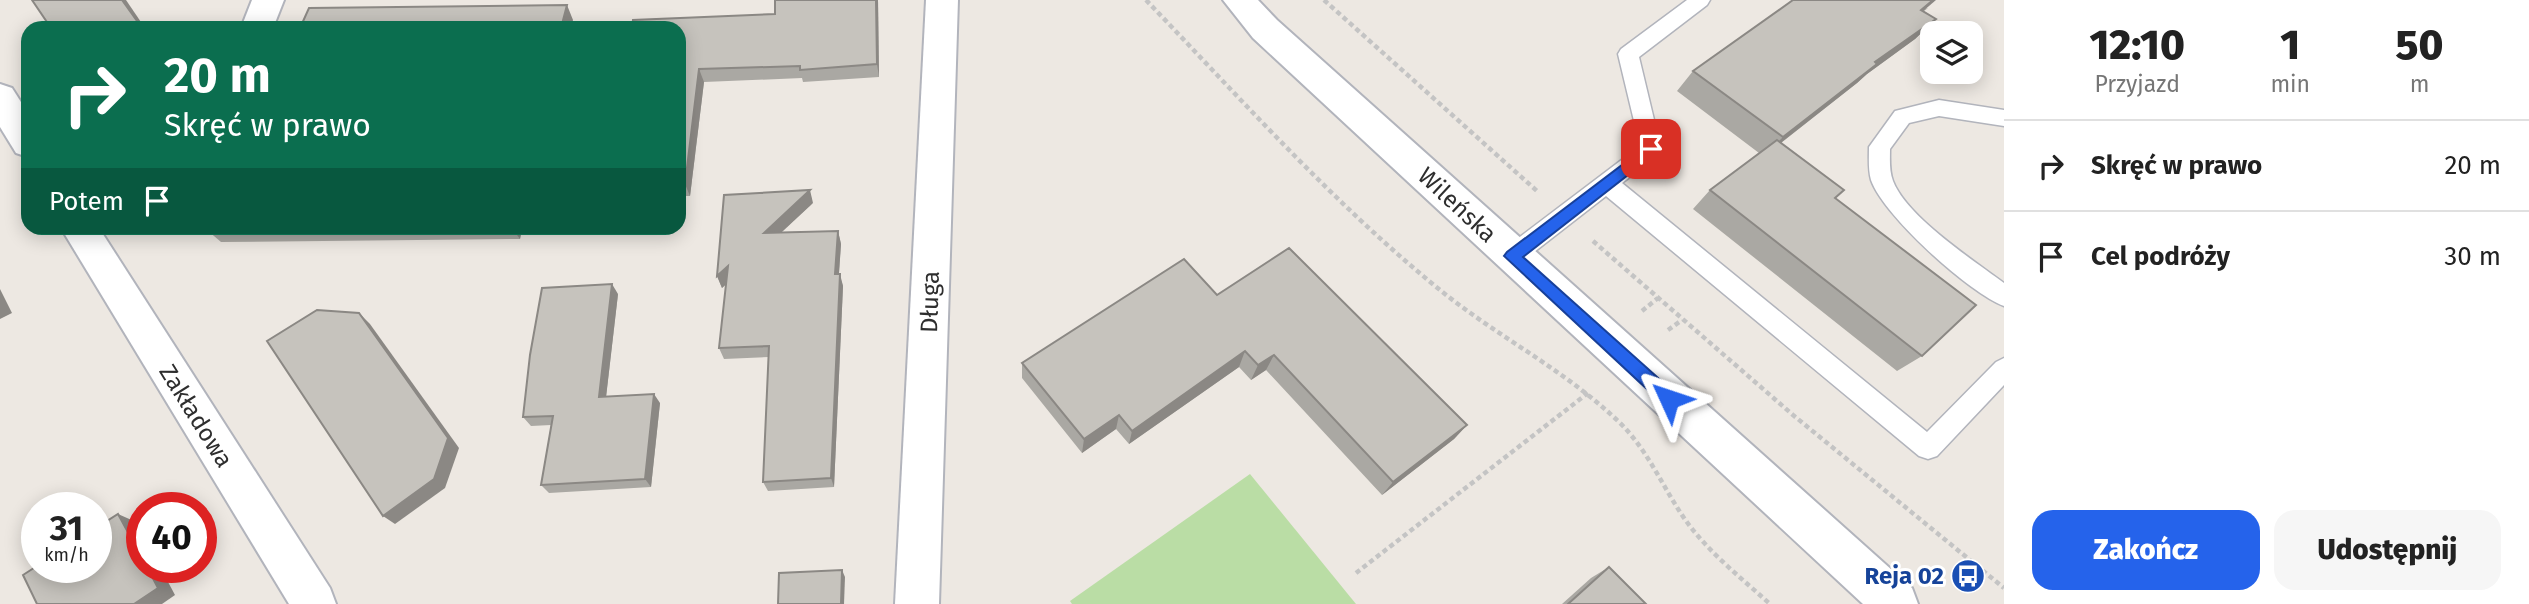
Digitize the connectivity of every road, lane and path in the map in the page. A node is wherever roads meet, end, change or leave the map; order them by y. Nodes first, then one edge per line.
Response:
1 (268, 0) edge
2 (942, 0) edge
3 (1146, 0) edge
4 (1239, 0) edge
5 (1324, 0) edge
6 (1700, 0) edge
7 (260, 21) edge
8 (0, 97) edge
9 (2004, 118) edge
10 (21, 132) edge
11 (1606, 183) junction
12 (1564, 216) junction
13 (91, 235) edge
14 (1512, 256) junction
15 (2004, 296) edge
16 (2004, 369) edge
17 (1595, 387) dead end
18 (1587, 393) junction
19 (1356, 573) dead end
20 (2004, 588) edge
21 (314, 604) edge
22 (918, 604) edge
23 (1770, 604) edge
24 (1896, 604) edge

1 - 7 street
2 - 22 street, Długa
3 - 18 path
4 - 14 street, Wileńska
5 - 12 path
6 - 11 lane
8 - 10 street
9 - 15 lane
11 - 12 lane
11 - 16 lane
12 - 14 lane
12 - 20 path
13 - 21 street, Zakładowa
14 - 24 street, Wileńska
17 - 18 path
18 - 19 path
18 - 23 path

